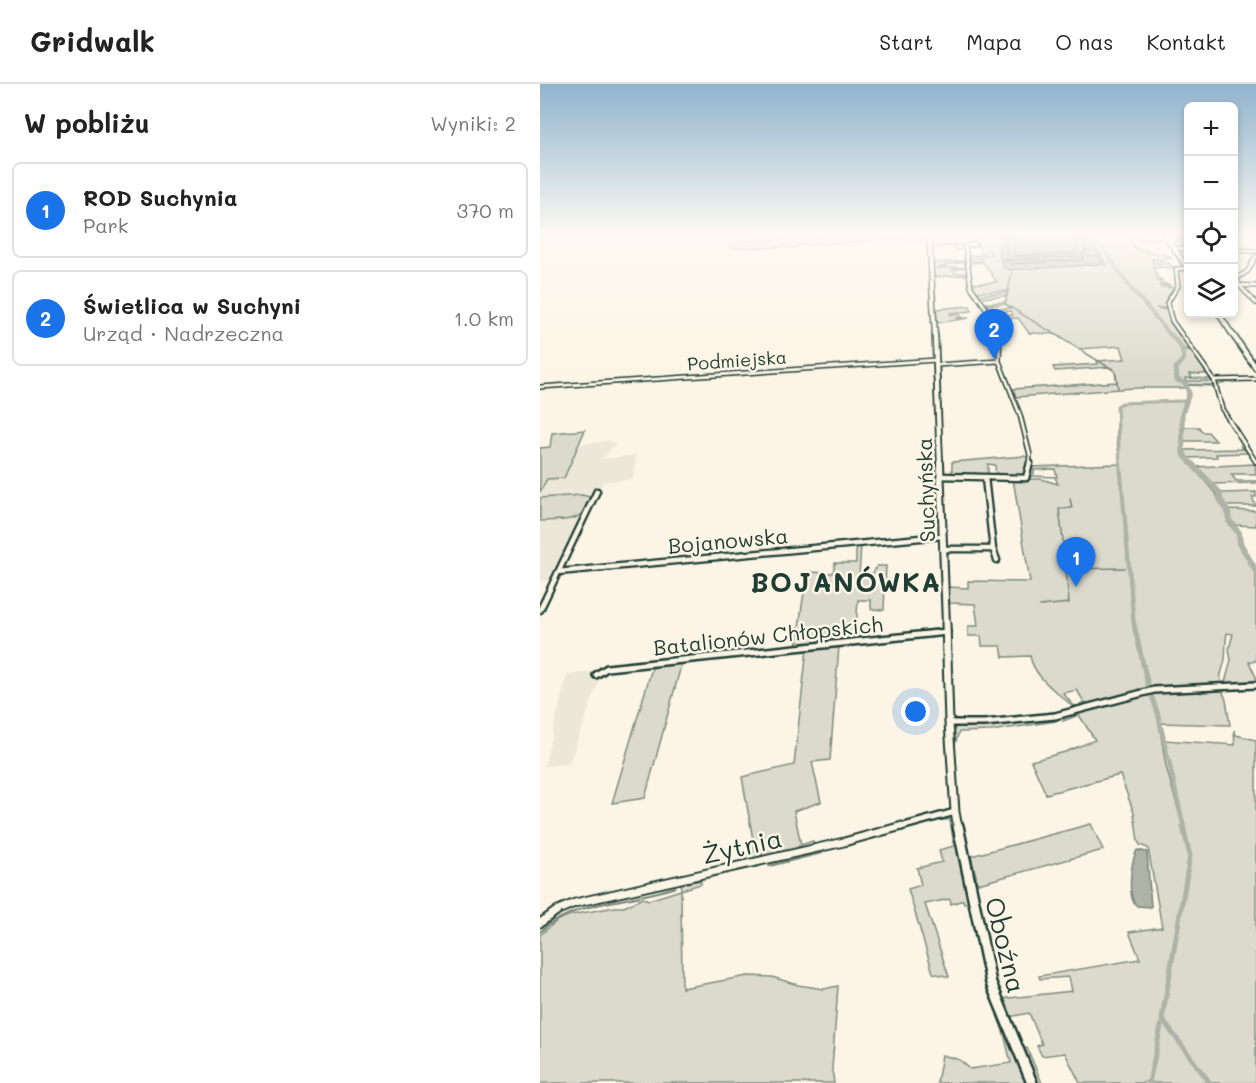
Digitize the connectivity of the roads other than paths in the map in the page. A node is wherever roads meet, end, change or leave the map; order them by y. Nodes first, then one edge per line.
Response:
1 (932, 282) edge
2 (970, 282) edge
3 (1177, 282) edge
4 (1238, 282) edge
5 (1239, 285) junction
6 (1256, 286) edge
7 (1256, 303) edge
8 (1222, 318) edge
9 (999, 361) junction
10 (936, 362) junction
11 (1256, 368) edge
12 (1256, 379) edge
13 (1214, 380) junction
14 (540, 387) edge
15 (1256, 462) edge
16 (940, 476) junction
17 (985, 478) junction
18 (597, 491) dead end
19 (942, 536) junction
20 (944, 549) junction
21 (993, 549) junction
22 (997, 560) dead end
23 (558, 572) junction
24 (540, 610) edge
25 (947, 632) junction
26 (596, 675) dead end
27 (1256, 685) edge
28 (949, 723) junction
29 (955, 812) junction
30 (540, 923) edge
31 (1032, 1083) edge

1 - 10 street
2 - 9 street
3 - 13 street
4 - 5 street
5 - 6 street
5 - 7 street
8 - 11 street
9 - 10 street, Podmiejska
9 - 17 street
10 - 14 street, Podmiejska
10 - 16 street, Suchyńska
12 - 13 street
13 - 15 street
16 - 17 street
16 - 19 street, Suchyńska
17 - 21 street
18 - 23 street
19 - 20 street, Suchyńska
19 - 23 street, Bojanowska
20 - 21 street
20 - 25 street, Suchyńska
21 - 22 street
23 - 24 street
25 - 26 street, Batalionów Chłopskich
25 - 28 street, Suchyńska
27 - 28 street
28 - 29 street, Suchyńska
29 - 30 street, Żytnia
29 - 31 street, Oboźna

